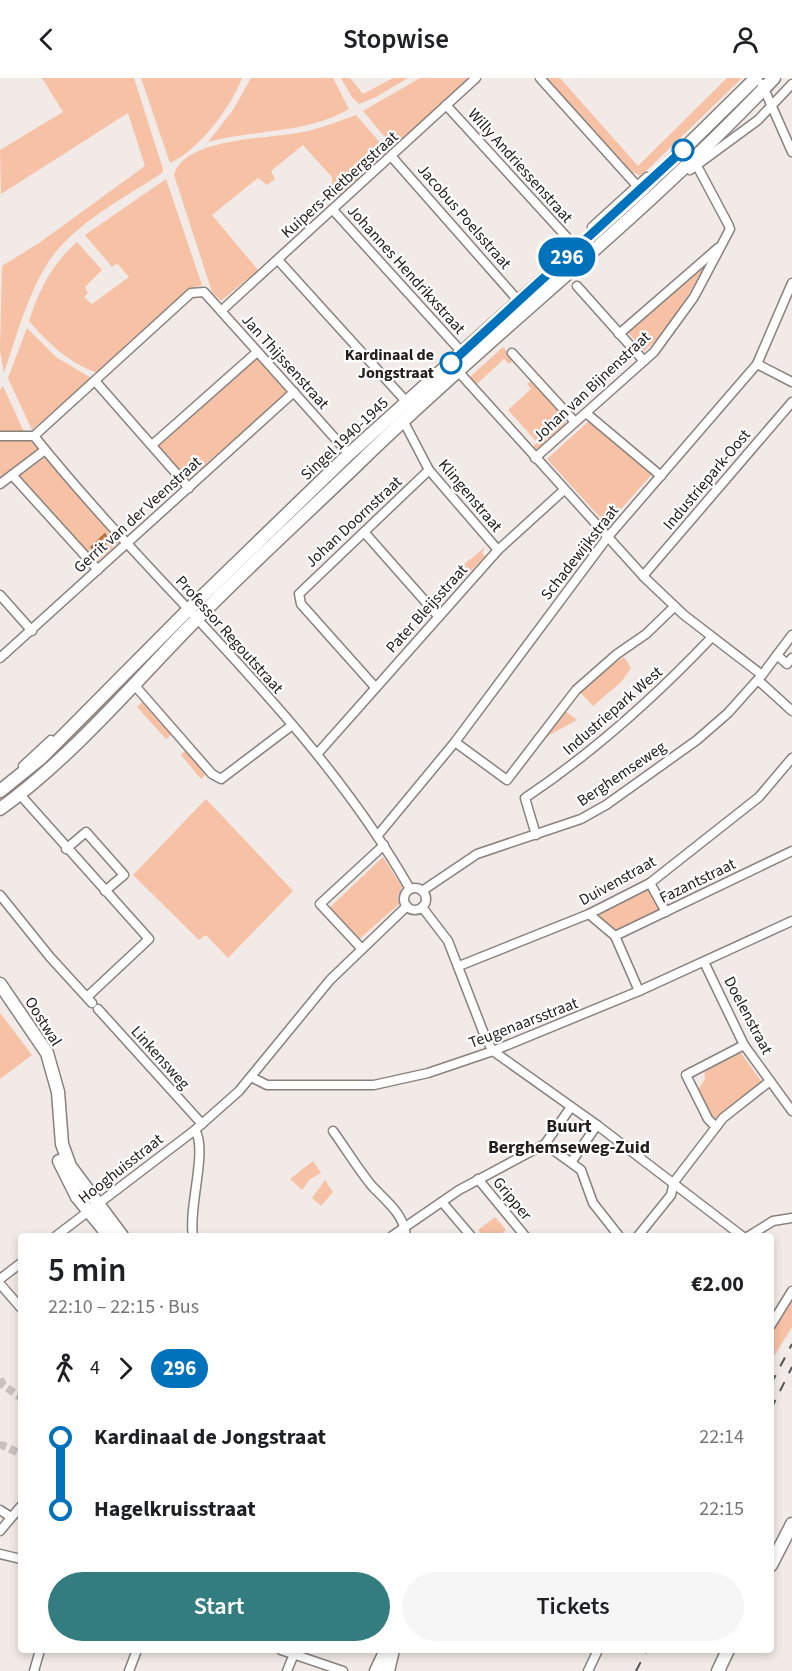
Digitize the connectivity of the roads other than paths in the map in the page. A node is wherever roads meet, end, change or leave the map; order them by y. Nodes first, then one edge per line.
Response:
1 (476, 78) edge
2 (540, 78) edge
3 (748, 78) edge
4 (774, 78) edge
5 (760, 81) edge
6 (792, 84) edge
7 (447, 105) junction
8 (771, 108) junction
9 (792, 152) edge
10 (392, 156) junction
11 (696, 164) junction
12 (642, 192) junction
13 (333, 210) junction
14 (573, 244) junction
15 (723, 244) junction
16 (278, 260) junction
17 (792, 283) edge
18 (576, 286) dead end
19 (515, 297) junction
20 (220, 311) junction
21 (619, 334) junction
22 (458, 348) junction
23 (257, 352) junction
24 (512, 353) dead end
25 (644, 361) junction
26 (757, 364) junction
27 (457, 370) junction
28 (95, 381) junction
29 (792, 382) edge
30 (294, 392) junction
31 (403, 398) junction
32 (792, 402) edge
33 (586, 413) junction
34 (575, 422) junction
35 (406, 426) junction
36 (388, 435) junction
37 (0, 436) edge
38 (34, 436) junction
39 (152, 445) junction
40 (45, 450) junction
41 (348, 452) junction
42 (535, 458) junction
43 (429, 470) junction
44 (12, 475) junction
45 (661, 477) junction
46 (0, 484) edge
47 (189, 488) junction
48 (564, 490) junction
49 (364, 532) junction
50 (607, 538) junction
51 (127, 544) junction
52 (498, 550) junction
53 (98, 570) junction
54 (643, 576) junction
55 (0, 595) edge
56 (674, 607) junction
57 (190, 612) junction
58 (439, 617) junction
59 (32, 631) junction
60 (792, 635) edge
61 (712, 637) junction
62 (166, 651) junction
63 (777, 656) junction
64 (0, 658) edge
65 (792, 658) edge
66 (760, 678) junction
67 (375, 687) junction
68 (137, 688) junction
69 (792, 711) edge
70 (291, 726) junction
71 (454, 742) junction
72 (318, 753) junction
73 (792, 758) edge
74 (0, 783) edge
75 (0, 791) edge
76 (23, 798) junction
77 (0, 809) edge
78 (0, 816) edge
79 (378, 835) junction
80 (536, 835) junction
81 (384, 845) junction
82 (66, 849) junction
83 (792, 851) edge
84 (650, 883) junction
85 (410, 889) junction
86 (105, 891) junction
87 (422, 891) junction
88 (0, 895) edge
89 (407, 906) junction
90 (422, 907) junction
91 (666, 912) junction
92 (589, 914) junction
93 (792, 921) edge
94 (615, 936) junction
95 (362, 949) junction
96 (704, 962) junction
97 (459, 966) junction
98 (0, 984) edge
99 (639, 991) junction
100 (0, 995) edge
101 (93, 1003) junction
102 (744, 1045) junction
103 (493, 1051) junction
104 (251, 1077) junction
105 (770, 1081) junction
106 (571, 1107) junction
107 (792, 1111) edge
108 (56, 1115) junction
109 (597, 1125) junction
110 (199, 1127) junction
111 (716, 1127) junction
112 (333, 1131) dead end
113 (545, 1144) junction
114 (572, 1161) junction
115 (478, 1179) junction
116 (674, 1182) junction
117 (442, 1202) junction
118 (93, 1208) junction
119 (792, 1218) edge
120 (405, 1226) junction
121 (60, 1233) edge
122 (107, 1233) edge
123 (120, 1233) edge
124 (193, 1233) edge
125 (396, 1233) edge
126 (406, 1233) edge
127 (468, 1233) edge
128 (519, 1233) edge
129 (617, 1233) edge
130 (640, 1233) edge
131 (738, 1233) edge
132 (754, 1233) edge
133 (18, 1265) edge
134 (0, 1279) edge
135 (0, 1284) edge
136 (792, 1291) edge
137 (18, 1305) edge
138 (774, 1318) edge
139 (18, 1509) edge
140 (0, 1510) edge
141 (11, 1517) junction
142 (792, 1524) edge
143 (0, 1530) edge
144 (0, 1554) edge
145 (18, 1558) edge
146 (774, 1559) edge
147 (39, 1653) edge
148 (136, 1653) edge
149 (291, 1653) edge
150 (385, 1653) edge
151 (392, 1653) edge
152 (597, 1653) edge
153 (727, 1653) edge
154 (294, 1654) junction
155 (34, 1671) edge
156 (129, 1671) edge
157 (287, 1671) edge
158 (344, 1671) edge
159 (378, 1671) edge
160 (388, 1671) edge
161 (588, 1671) edge
162 (718, 1671) edge

1 - 7 street, Kuipers-Rietbergstraat
2 - 12 street
3 - 12 street, Singel 1940-1945
4 - 5 main road, Singel 1940-1945
5 - 8 street
5 - 12 main road, Singel 1940-1945
6 - 8 street, Singel 1940-1945
7 - 10 street, Kuipers-Rietbergstraat
7 - 14 street, Willy Andriessenstraat
8 - 9 street
8 - 11 street, Singel 1940-1945
10 - 13 street, Kuipers-Rietbergstraat
10 - 19 street, Jacobus Poelsstraat
11 - 15 street, Johan van Bijnenstraat
11 - 27 street, Singel 1940-1945
12 - 14 street, Singel 1940-1945
12 - 27 main road, Singel 1940-1945
13 - 16 street, Kuipers-Rietbergstraat
13 - 22 street, Johannes Hendrikxstraat
14 - 19 street, Singel 1940-1945
15 - 21 street, Johan van Bijnenstraat
15 - 25 street, Johan van Bijnenstraat
16 - 20 street, Kuipers-Rietbergstraat
16 - 31 street
17 - 26 street, Schadewijkstraat
18 - 21 street
19 - 22 street, Singel 1940-1945
20 - 23 street, Jan Thijssenstraat
20 - 28 street, Jan Thijssenstraat
21 - 25 street
22 - 31 street, Singel 1940-1945
23 - 30 street, Jan Thijssenstraat
23 - 39 street
24 - 34 street
25 - 33 street, Johan van Bijnenstraat
26 - 29 street
26 - 45 street, Schadewijkstraat
27 - 35 street, Singel 1940-1945
27 - 36 main road, Singel 1940-1945
27 - 41 main road, Singel 1940-1945
27 - 42 street
28 - 38 street
28 - 39 street
30 - 41 street, Jan Thijssenstraat
30 - 47 street, Gerrit van der Veenstraat
31 - 41 street, Singel 1940-1945
32 - 54 street, Industriepark-Oost
33 - 34 street, Johan van Bijnenstraat
33 - 45 street
34 - 42 street, Johan van Bijnenstraat
35 - 36 street, Singel 1940-1945
35 - 43 street, Klingenstraat
36 - 57 main road, Singel 1940-1945
37 - 38 street
38 - 40 street, Professor Regoutstraat
39 - 47 street
40 - 44 street
40 - 51 street, Professor Regoutstraat
41 - 57 main road, Singel 1940-1945
42 - 48 street
43 - 49 street, Johan Doornstraat
43 - 52 street, Klingenstraat
44 - 46 street
44 - 53 street
45 - 50 street, Schadewijkstraat
47 - 51 street, Gerrit van der Veenstraat
48 - 50 street
48 - 52 street, Pater Bleijsstraat
49 - 58 street
49 - 67 street, Johan Doornstraat
50 - 54 street
50 - 71 street, Schadewijkstraat
51 - 53 street, Gerrit van der Veenstraat
51 - 57 street, Professor Regoutstraat
52 - 58 street, Pater Bleijsstraat
53 - 59 street, Gerrit van der Veenstraat
54 - 56 street
55 - 59 street
56 - 61 street
56 - 71 street
57 - 62 main road, Singel 1940-1945
57 - 70 street, Professor Regoutstraat
57 - 74 street, Singel 1940-1945
57 - 75 main road, Singel 1940-1945
58 - 67 street, Pater Bleijsstraat
59 - 64 street, Gerrit van der Veenstraat
60 - 63 street, Berghemseweg
61 - 66 street
61 - 80 street, Industriepark West
62 - 68 street, Singel 1940-1945
62 - 77 main road, Singel 1940-1945
63 - 65 street
63 - 66 street, Berghemseweg
66 - 69 street
66 - 80 street, Berghemseweg
67 - 72 street, Pater Bleijsstraat
68 - 70 street
68 - 76 street, Singel 1940-1945
70 - 72 street, Professor Regoutstraat
71 - 79 street, Schadewijkstraat
72 - 79 street, Professor Regoutstraat
73 - 84 street, Duivenstraat
76 - 78 street, Singel 1940-1945
76 - 82 street
79 - 81 street, Professor Regoutstraat
80 - 87 street, Berghemseweg
81 - 85 street, Professor Regoutstraat
81 - 95 street
82 - 86 street
82 - 86 street
83 - 91 street, Fazantstraat
84 - 91 street
84 - 92 street, Duivenstraat
85 - 87 street
85 - 89 street
86 - 101 street
87 - 90 street
88 - 101 street, Linkensweg
89 - 90 street
89 - 95 street
90 - 97 street
91 - 94 street, Fazantstraat
92 - 94 street
92 - 97 street, Duivenstraat
93 - 96 street, Teugenaarsstraat
94 - 99 street
95 - 104 street
96 - 99 street, Teugenaarsstraat
96 - 102 street, Doelenstraat
97 - 103 street
98 - 108 main road, Oostwal
99 - 103 street, Teugenaarsstraat
100 - 108 main road, Oostwal
101 - 110 street, Linkensweg
102 - 105 street, Doelenstraat
102 - 111 street
103 - 104 street, Teugenaarsstraat
103 - 106 street
104 - 110 street
105 - 107 street, Doelenstraat
105 - 111 street
106 - 109 street
106 - 113 street
108 - 118 main road, Oostwal
109 - 114 street
109 - 116 street
110 - 118 street, Hooghuisstraat
110 - 124 street
111 - 116 street
112 - 120 street
113 - 114 street
113 - 115 street
114 - 129 street
115 - 117 street
115 - 128 street, Gripper
116 - 130 street
116 - 131 street
117 - 120 street
117 - 127 street
118 - 121 street, Hooghuisstraat
118 - 122 main road, Oostwal
118 - 123 main road, Oostwal
119 - 132 street
120 - 125 street
120 - 126 street
133 - 134 street
135 - 137 street
136 - 138 street
139 - 141 street
140 - 141 street
141 - 143 street
142 - 146 main road
144 - 145 street
147 - 155 street
148 - 156 street
149 - 154 street
150 - 159 main road
151 - 160 main road
152 - 161 street
153 - 162 main road
154 - 157 street
154 - 158 street

